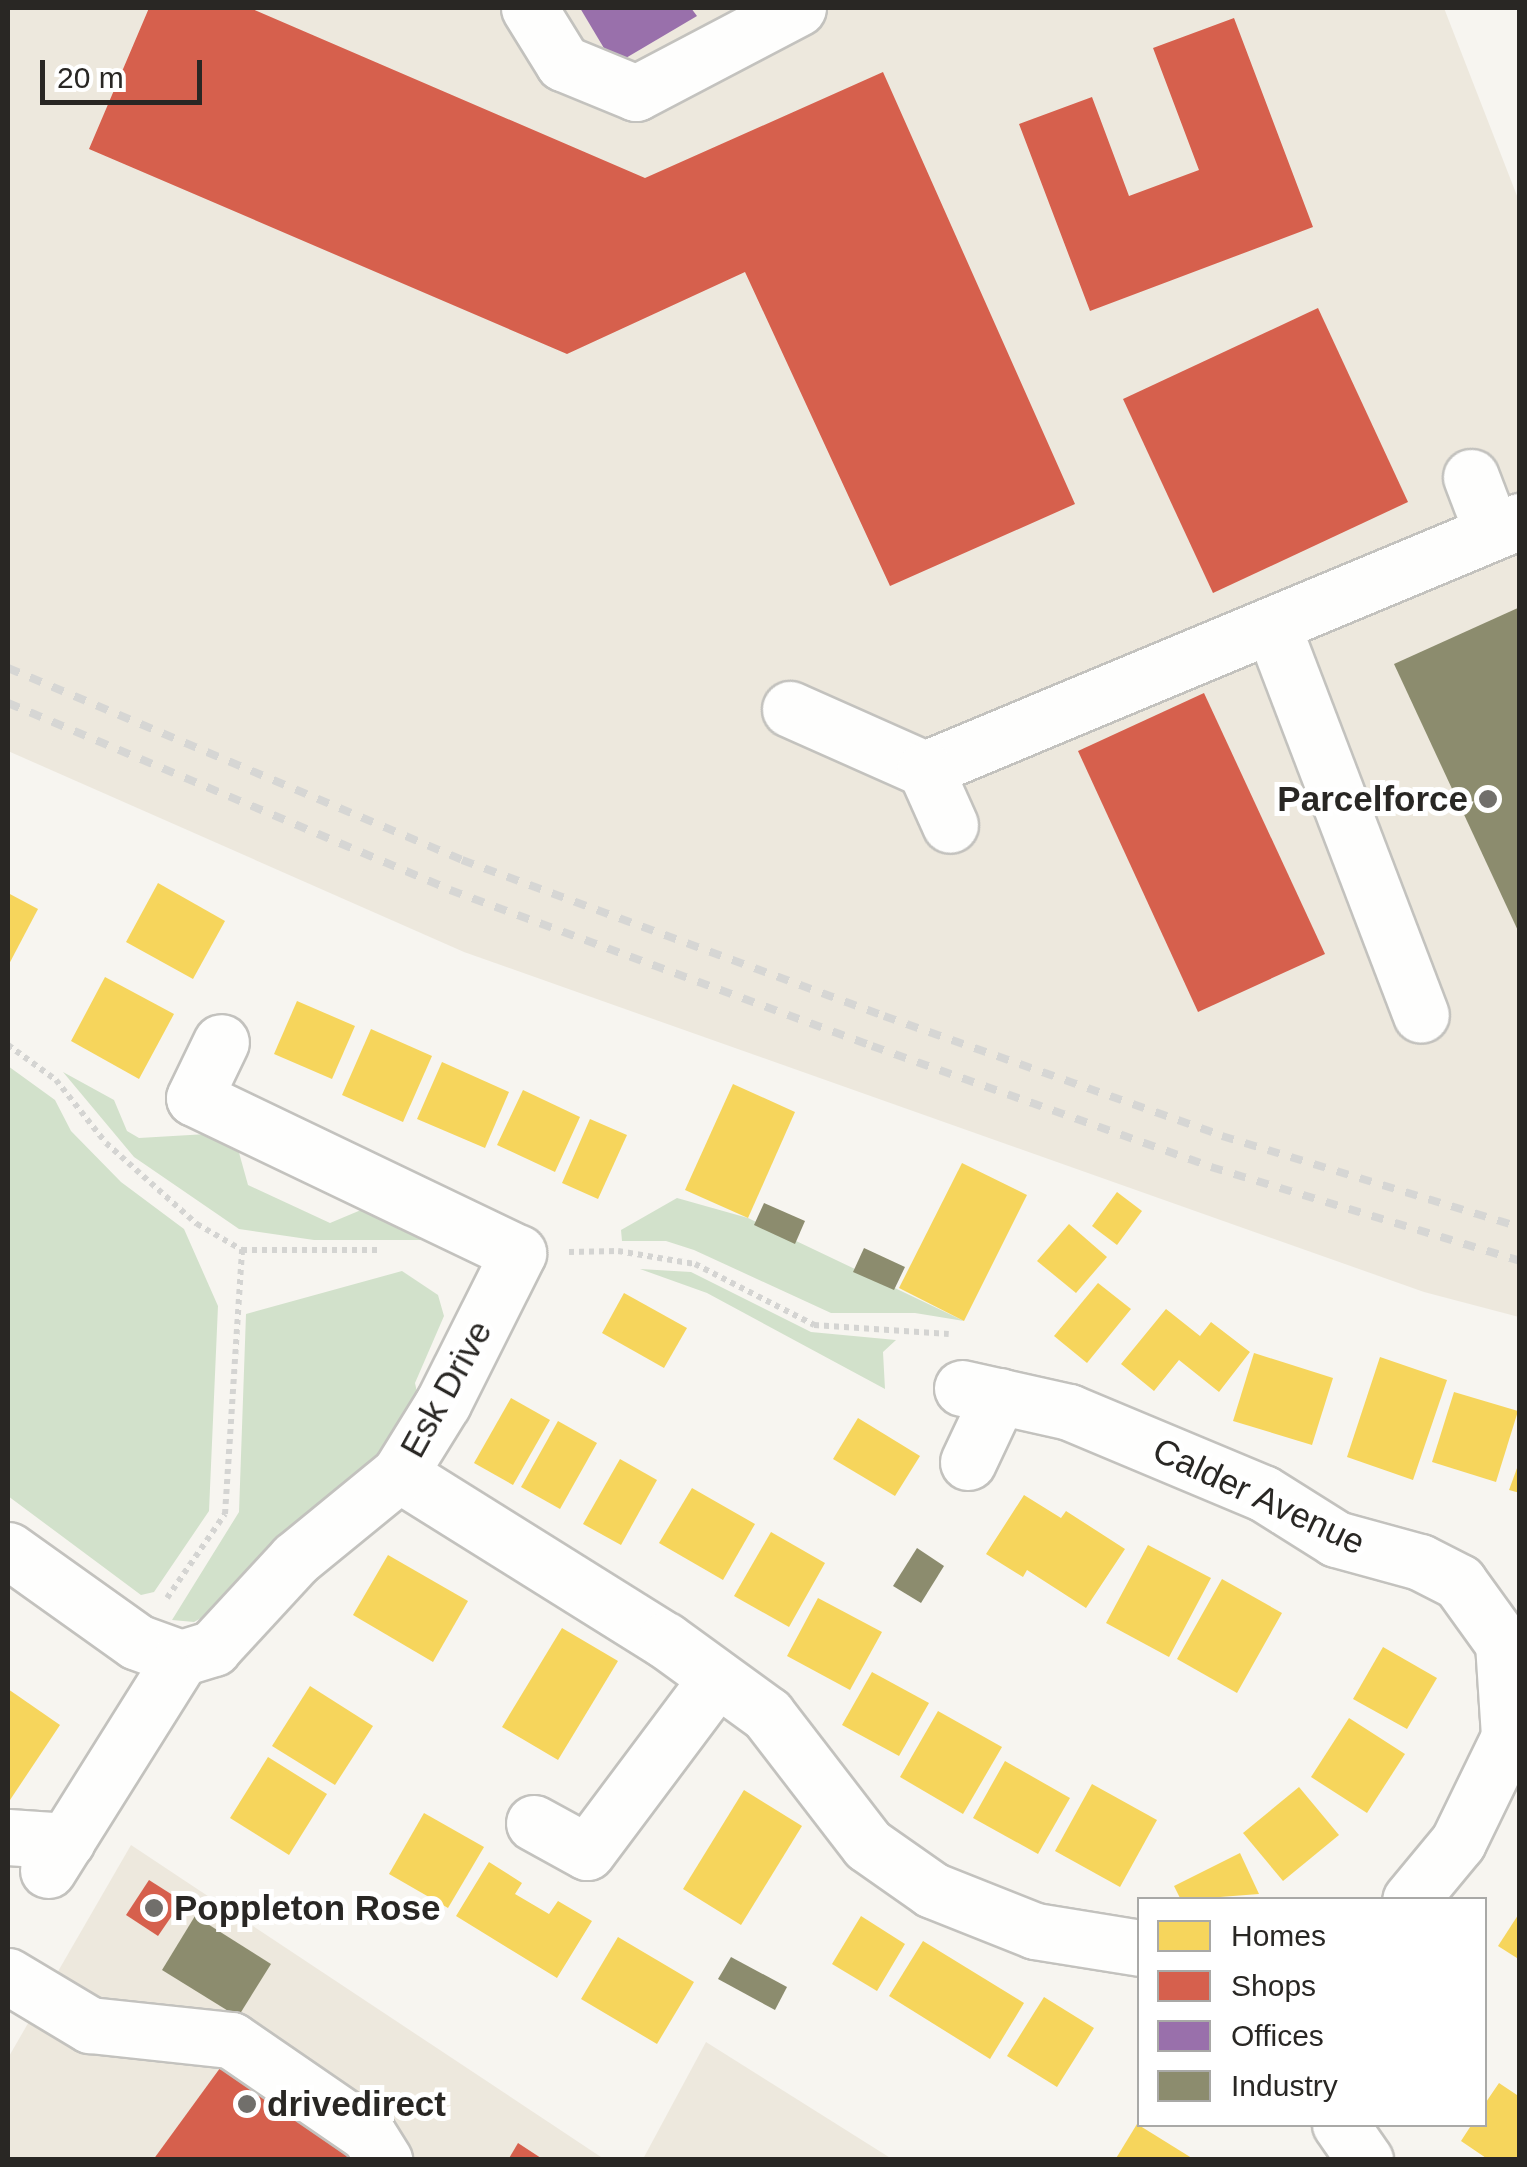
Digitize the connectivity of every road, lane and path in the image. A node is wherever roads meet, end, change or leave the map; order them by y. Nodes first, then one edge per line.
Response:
1 (529, 8) edge
2 (798, 8) edge
3 (1471, 477) dead end
4 (1506, 526) edge
5 (1272, 625) junction
6 (790, 709) dead end
7 (924, 769) junction
8 (950, 826) dead end
9 (1421, 1015) dead end
10 (221, 1042) dead end
11 (8, 1045) edge
12 (242, 1250) junction
13 (380, 1250) dead end
14 (518, 1253) junction
15 (953, 1334) dead end
16 (968, 1462) dead end
17 (398, 1474) junction
18 (8, 1550) edge
19 (1502, 1601) edge
20 (159, 1650) junction
21 (717, 1678) junction
22 (1514, 1738) edge
23 (534, 1822) dead end
24 (41, 1849) edge
25 (1412, 1897) edge
26 (1137, 1948) edge
27 (10, 1951) edge
28 (384, 2160) edge

1 - 2 street
3 - 4 street
4 - 5 street
5 - 7 street
5 - 9 street
6 - 7 street
7 - 8 street
10 - 14 street
11 - 12 path
12 - 13 path
12 - 20 path
14 - 15 path
14 - 17 street, Esk Drive
16 - 19 street, Calder Avenue
17 - 20 street, Esk Drive
17 - 21 street
18 - 20 street
19 - 22 street, Calder Avenue
20 - 24 street, Esk Drive
21 - 23 street
21 - 26 street
22 - 25 street, Calder Avenue
27 - 28 street

